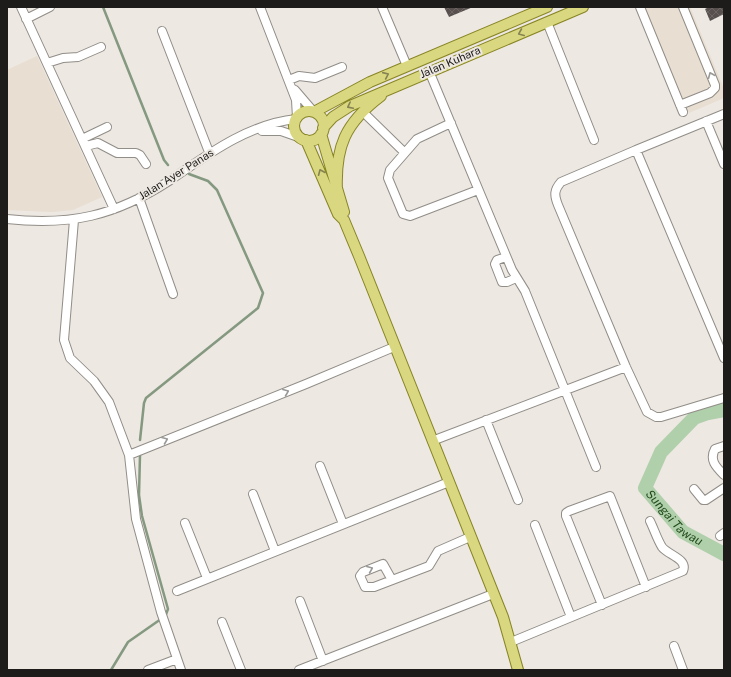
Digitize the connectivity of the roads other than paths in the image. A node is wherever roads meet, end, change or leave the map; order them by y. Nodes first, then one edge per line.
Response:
1 (21, 7) edge
2 (50, 7) edge
3 (260, 7) edge
4 (382, 7) edge
5 (547, 7) edge
6 (583, 7) edge
7 (683, 7) edge
8 (642, 8) edge
9 (534, 9) edge
10 (26, 19) junction
11 (547, 22) junction
12 (162, 31) dead end
13 (101, 47) dead end
14 (47, 63) junction
15 (407, 66) junction
16 (342, 67) dead end
17 (429, 71) junction
18 (290, 81) junction
19 (394, 86) junction
20 (313, 111) junction
21 (363, 112) junction
22 (724, 114) edge
23 (296, 118) junction
24 (706, 121) junction
25 (451, 123) junction
26 (107, 127) dead end
27 (322, 131) junction
28 (249, 133) junction
29 (303, 139) junction
30 (594, 140) dead end
31 (84, 142) junction
32 (636, 150) junction
33 (209, 152) junction
34 (404, 152) junction
35 (146, 164) dead end
36 (724, 164) edge
37 (478, 190) junction
38 (337, 191) junction
39 (139, 198) junction
40 (114, 209) junction
41 (7, 219) edge
42 (74, 220) junction
43 (344, 220) junction
44 (506, 257) junction
45 (516, 278) junction
46 (173, 294) dead end
47 (394, 347) junction
48 (724, 358) edge
49 (626, 367) junction
50 (565, 390) junction
51 (724, 398) edge
52 (486, 420) junction
53 (432, 441) junction
54 (724, 446) edge
55 (129, 455) junction
56 (320, 466) dead end
57 (596, 467) dead end
58 (724, 475) edge
59 (449, 482) junction
60 (724, 488) edge
61 (694, 489) dead end
62 (253, 494) dead end
63 (518, 500) dead end
64 (650, 521) dead end
65 (185, 523) dead end
66 (343, 524) junction
67 (535, 525) dead end
68 (470, 537) junction
69 (275, 551) junction
70 (207, 578) junction
71 (392, 580) dead end
72 (646, 587) junction
73 (177, 591) dead end
74 (493, 594) junction
75 (300, 601) dead end
76 (602, 605) junction
77 (572, 617) junction
78 (222, 622) dead end
79 (511, 642) junction
80 (674, 646) dead end
81 (177, 659) junction
82 (323, 661) junction
83 (158, 668) edge
84 (148, 670) edge
85 (181, 670) edge
86 (241, 670) edge
87 (299, 670) edge
88 (517, 670) edge
89 (683, 670) edge

1 - 10 street
2 - 10 street
3 - 18 street
4 - 15 street
5 - 9 main road, Jalan Kuhara
6 - 11 main road, Jalan Kuhara
8 -> 7 street
9 - 15 main road, Jalan Kuhara
10 - 14 street
11 -> 17 main road, Jalan Kuhara
11 - 30 street
12 - 33 street
13 - 14 street
14 - 31 street
20 -> 15 main road, Jalan Kuhara
16 - 18 street
17 - 19 main road, Jalan Kuhara
17 - 25 street
18 - 20 street
18 - 23 street
19 - 21 main road
19 -> 27 main road, Jalan Kuhara
20 - 23 main road
20 - 27 main road
21 - 34 street
21 - 38 main road
22 - 24 street
23 - 28 street, Jalan Ayer Panas
23 - 29 main road
24 - 32 street
24 - 36 street
25 - 34 street
25 - 37 street
26 - 31 street
27 - 29 main road
27 - 38 main road
28 - 29 street, Jalan Ayer Panas
28 - 33 street, Jalan Ayer Panas
43 -> 29 main road
31 - 35 street
31 - 40 street
32 - 48 street
32 - 49 street
33 - 39 street, Jalan Ayer Panas
34 - 37 street
37 - 44 street
38 - 43 main road
39 - 40 street, Jalan Ayer Panas
39 - 46 street
40 - 42 street, Jalan Ayer Panas
41 - 42 street, Jalan Ayer Panas
42 - 55 street
43 - 47 main road
44 - 45 street
44 - 45 street
45 - 50 street
47 - 53 main road
55 -> 47 street
49 - 50 street
49 - 51 street
50 - 52 street
50 - 57 street
52 - 53 street
52 - 63 street
53 - 59 main road
54 - 58 street
55 - 81 street
56 - 66 street
59 - 66 street
59 - 68 main road
60 - 61 street
62 - 69 street
64 - 72 street
65 - 70 street
66 - 69 street
67 - 77 street
68 - 71 street
68 - 74 main road
69 - 70 street
70 - 73 street
72 - 76 street
72 - 76 street
74 - 79 main road
74 - 82 street
75 - 82 street
76 - 77 street
77 - 79 street
78 - 86 street
79 - 88 main road
80 - 89 street
81 - 83 street
81 - 85 street
82 - 87 street
83 - 84 street

